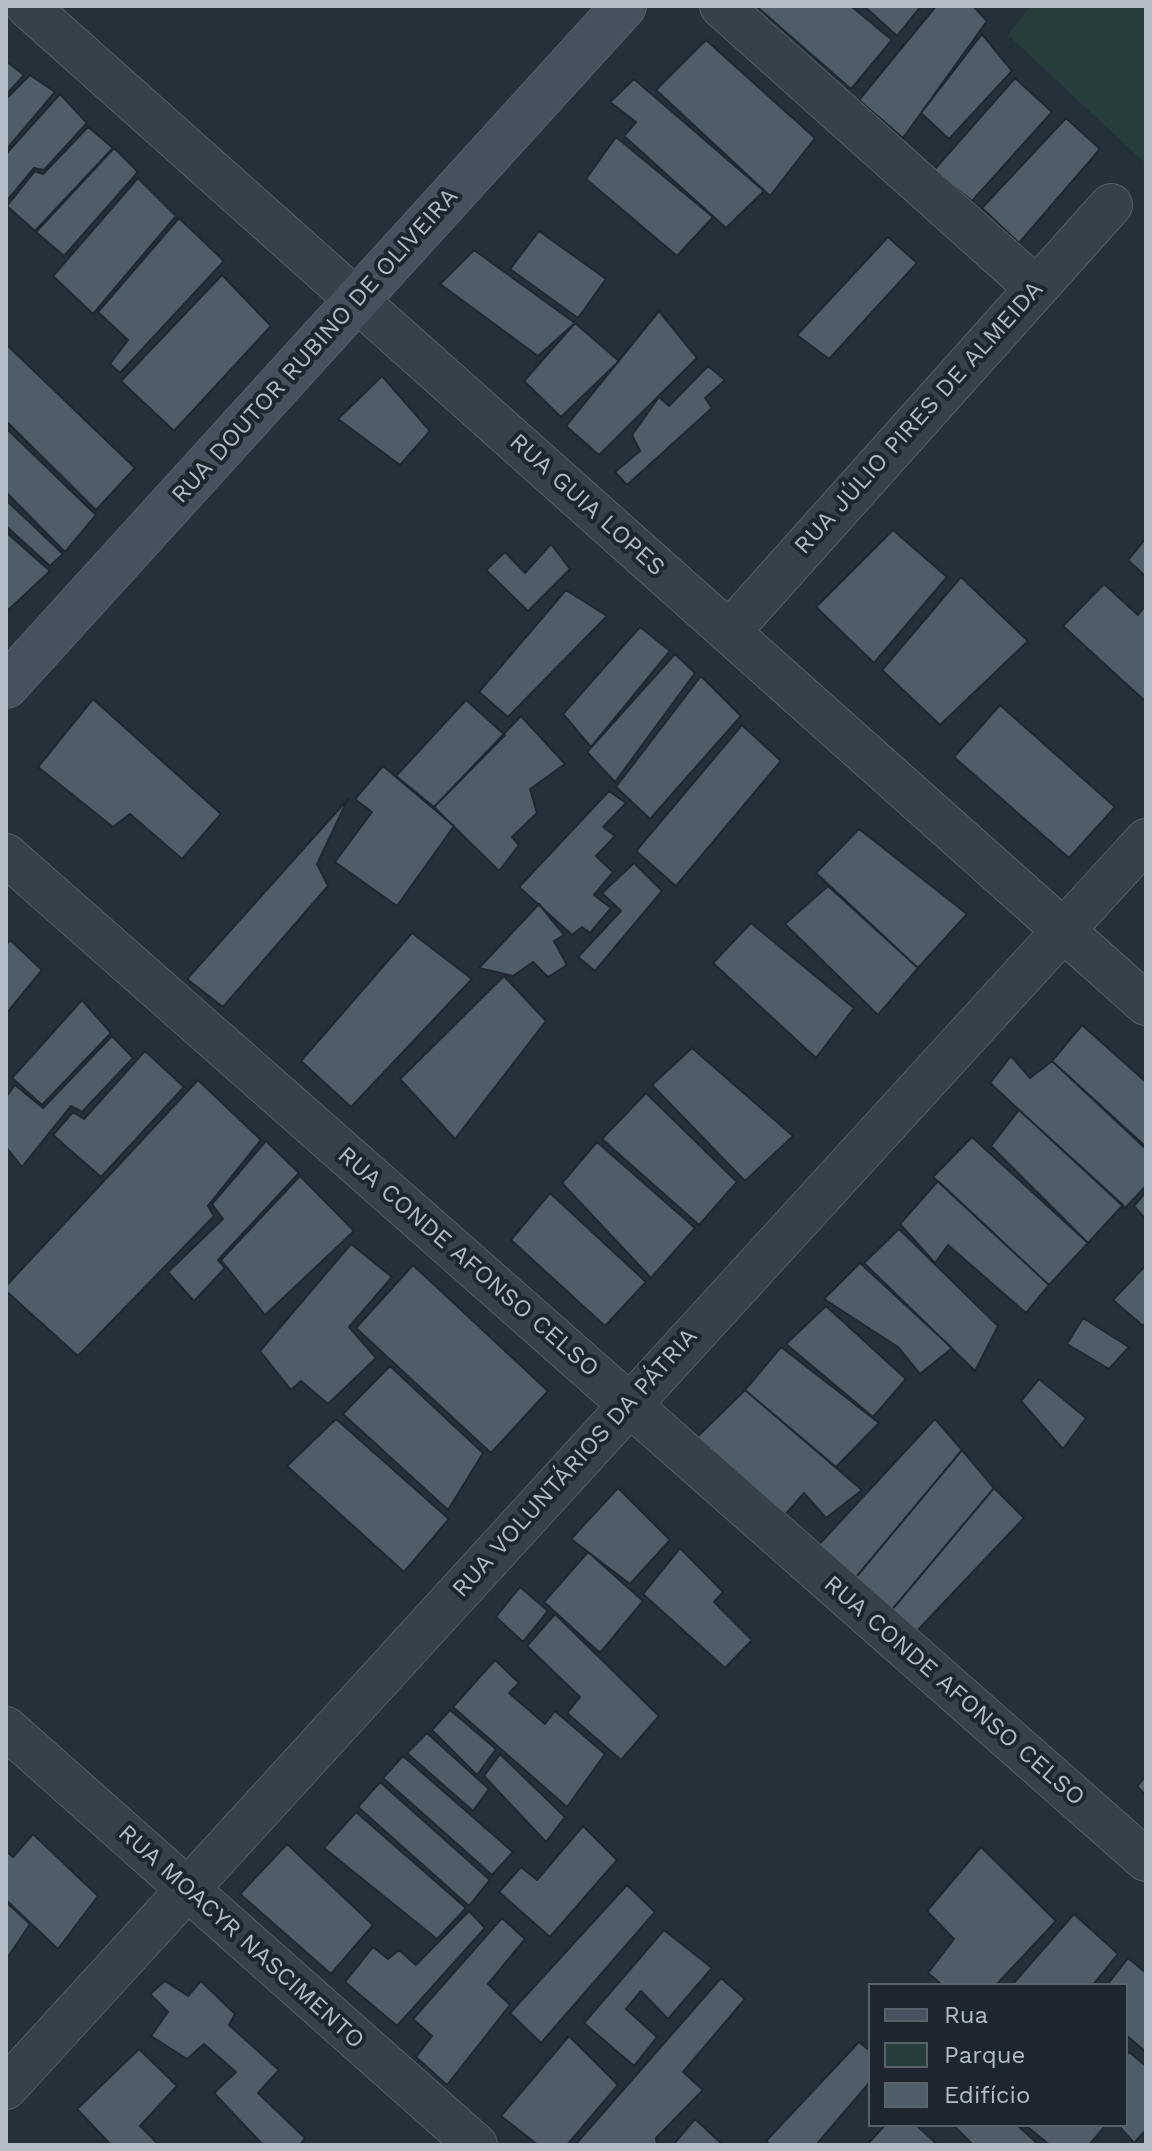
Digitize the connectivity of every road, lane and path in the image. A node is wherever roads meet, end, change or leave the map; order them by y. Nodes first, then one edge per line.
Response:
1 (27, 6) edge
2 (624, 6) edge
3 (721, 6) edge
4 (1111, 205) dead end
5 (1036, 288) junction
6 (357, 300) junction
7 (729, 632) junction
8 (6, 686) edge
9 (1146, 840) edge
10 (6, 855) edge
11 (1062, 929) junction
12 (1146, 1004) edge
13 (629, 1403) junction
14 (6, 1728) edge
15 (1146, 1860) edge
16 (188, 1890) junction
17 (6, 2088) edge
18 (476, 2145) edge

1 - 6 street, RUA GUIA LOPES
2 - 6 street, RUA DOUTOR RUBINO DE OLIVEIRA
3 - 5 street
4 - 5 street, RUA JÚLIO PIRES DE ALMEIDA
5 - 7 street, RUA JÚLIO PIRES DE ALMEIDA
6 - 7 street, RUA GUIA LOPES
6 - 8 street, RUA DOUTOR RUBINO DE OLIVEIRA
7 - 11 street, RUA GUIA LOPES
9 - 11 street, RUA VOLUNTÁRIOS DA PÁTRIA
10 - 13 street, RUA CONDE AFONSO CELSO
11 - 12 street, RUA GUIA LOPES
11 - 13 street, RUA VOLUNTÁRIOS DA PÁTRIA
13 - 15 street, RUA CONDE AFONSO CELSO
13 - 16 street, RUA VOLUNTÁRIOS DA PÁTRIA
14 - 16 street, RUA MOACYR NASCIMENTO
16 - 17 street, RUA VOLUNTÁRIOS DA PÁTRIA
16 - 18 street, RUA MOACYR NASCIMENTO

